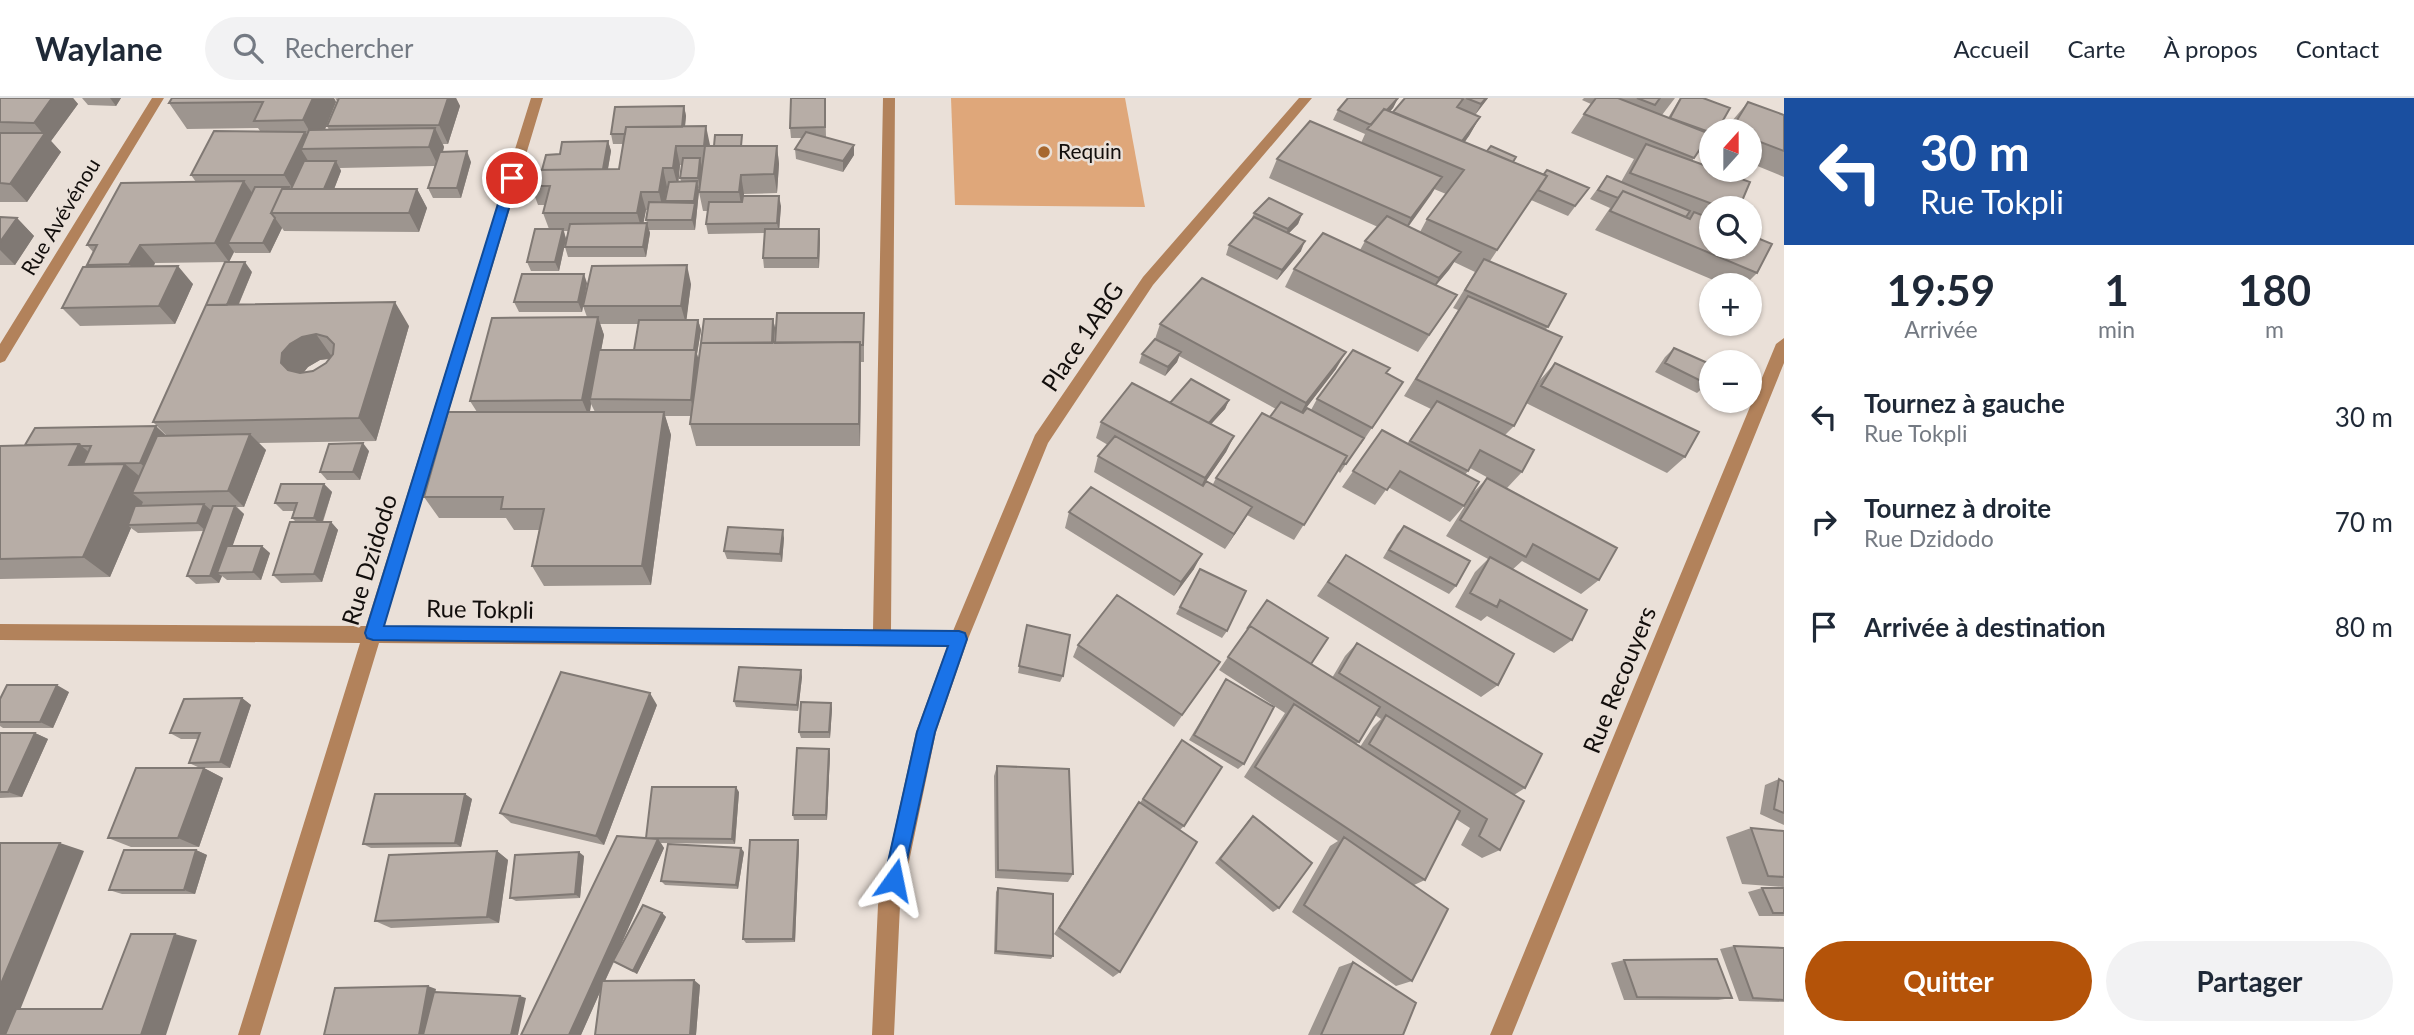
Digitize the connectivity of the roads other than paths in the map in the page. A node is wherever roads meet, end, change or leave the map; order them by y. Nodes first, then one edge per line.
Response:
1 (158, 98) edge
2 (537, 98) edge
3 (889, 98) edge
4 (1306, 98) edge
5 (1784, 344) edge
6 (0, 357) edge
7 (0, 632) edge
8 (373, 633) junction
9 (882, 639) junction
10 (959, 639) junction
11 (249, 1035) edge
12 (883, 1035) edge
13 (1501, 1035) edge

1 - 6 street, Rue Avévénou
2 - 8 street, Rue Dzidodo
3 - 9 street
4 - 10 street, Place 1ABG
5 - 13 street, Rue Recouyers
7 - 8 street, Rue Tokpli
8 - 9 street, Rue Tokpli
8 - 11 street, Rue Dzidodo
9 - 10 street, Rue Tokpli
10 - 12 street, Place 1ABG

